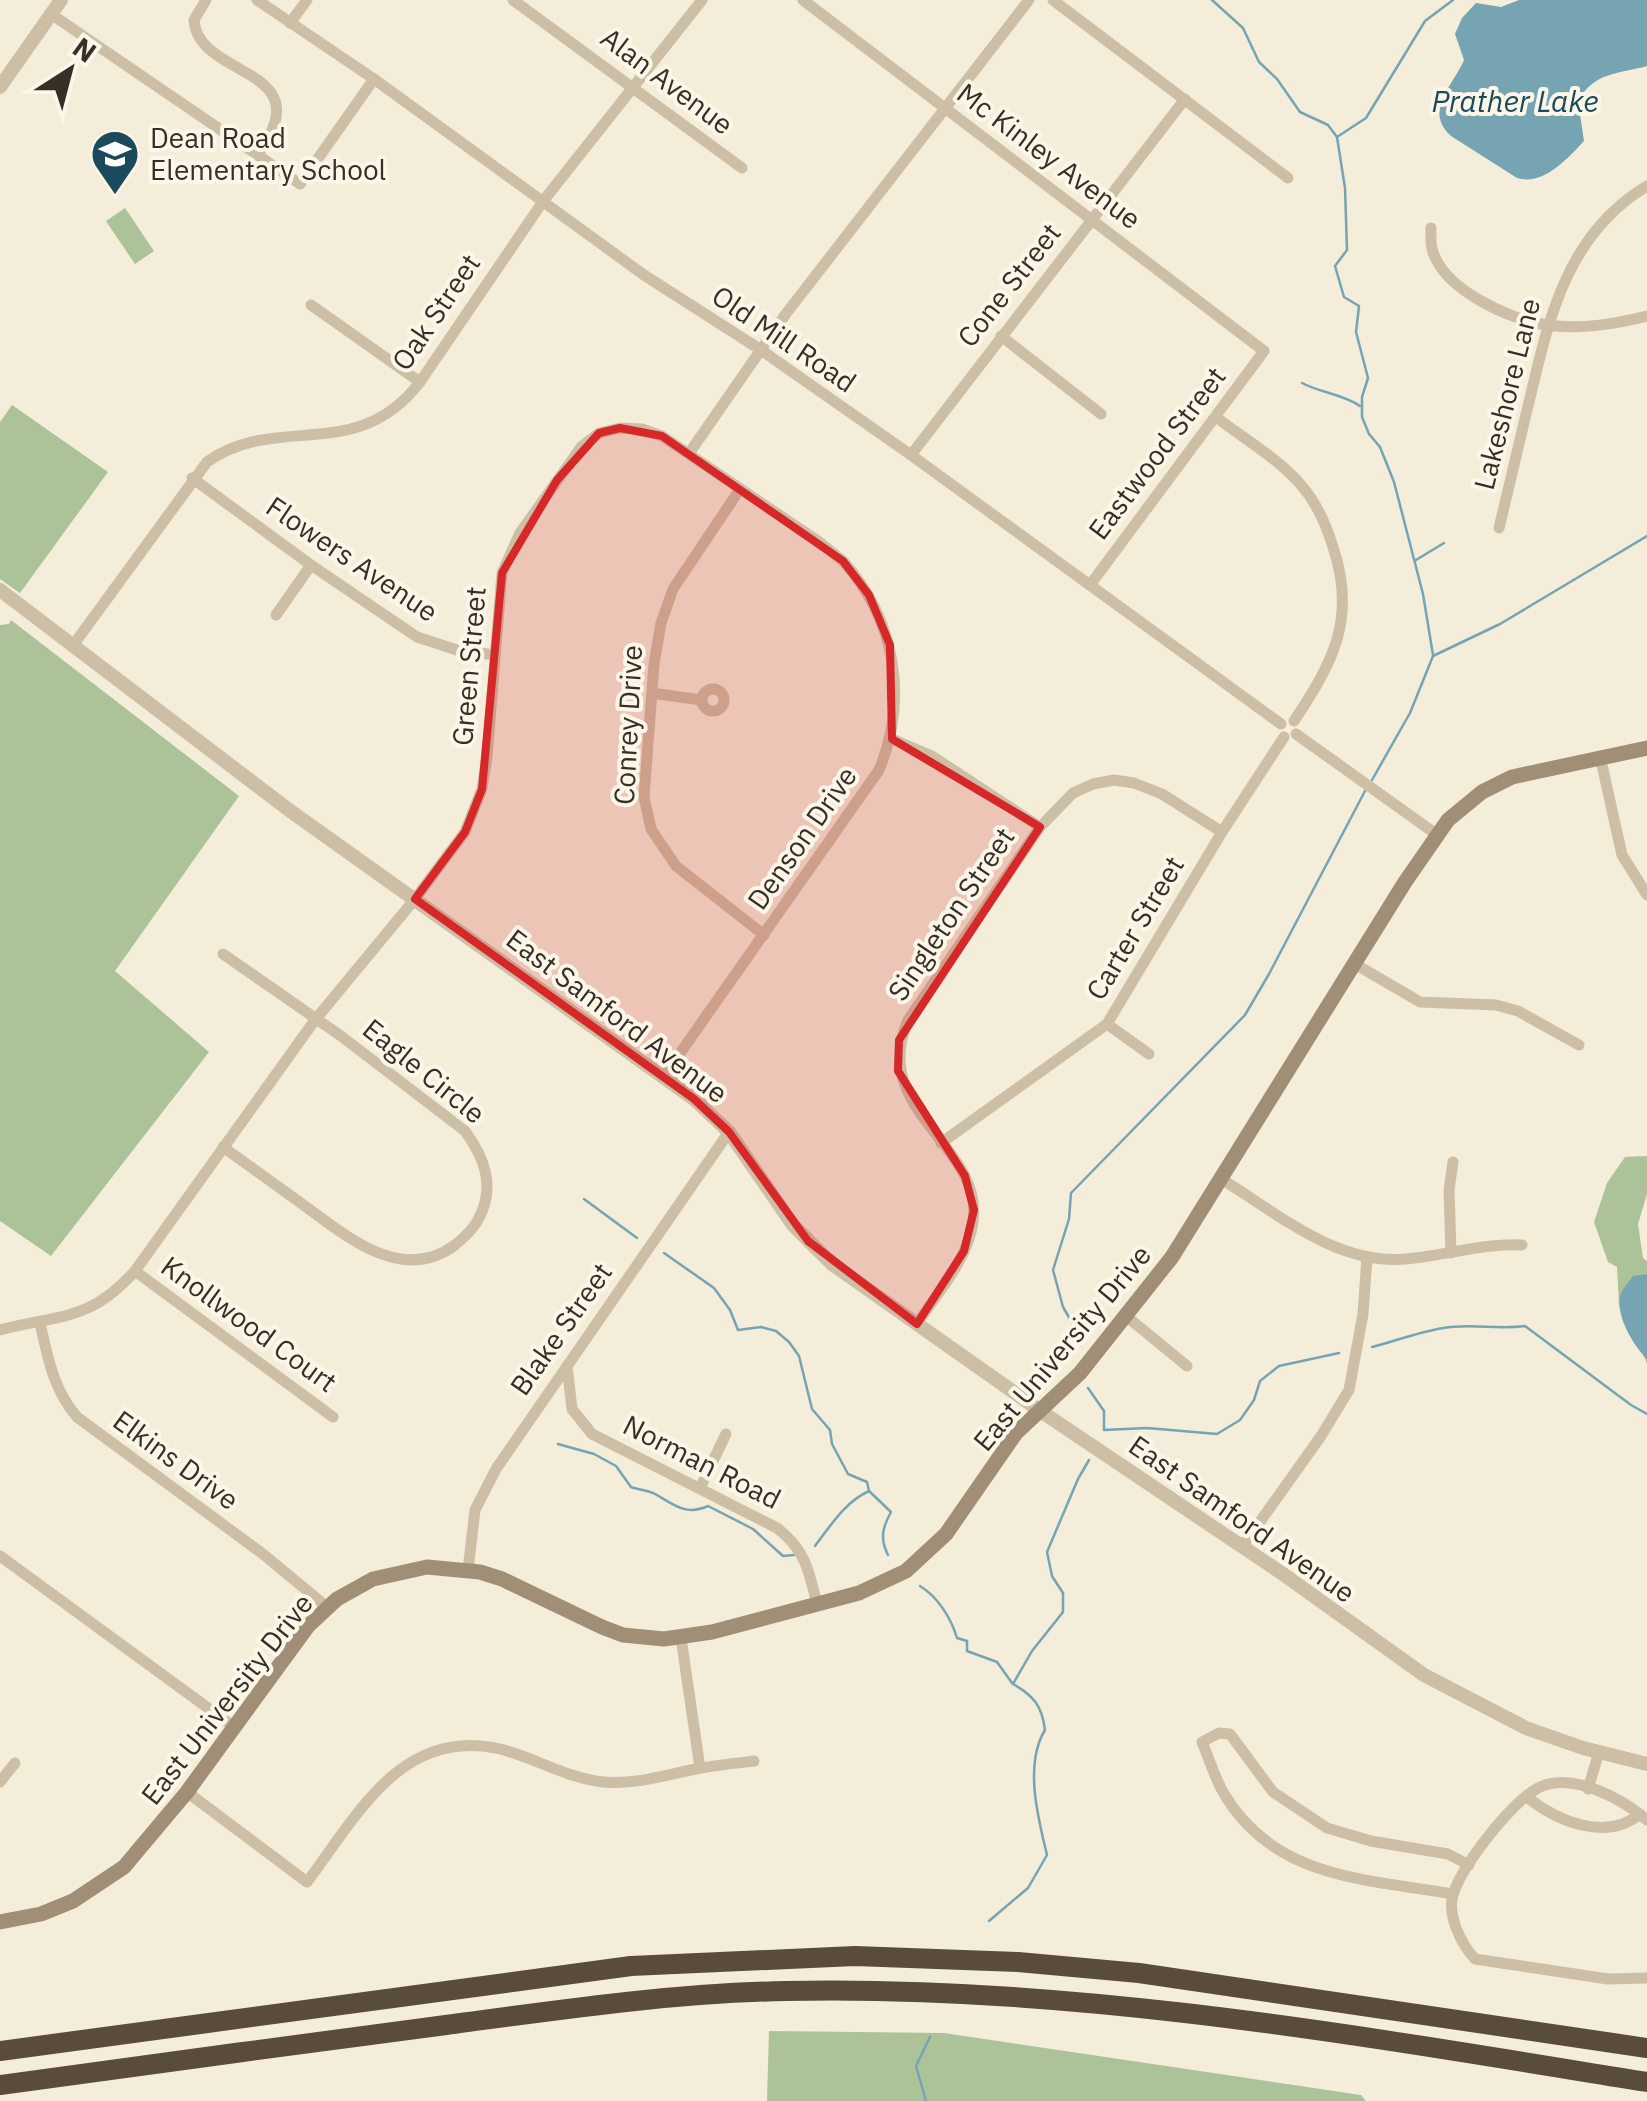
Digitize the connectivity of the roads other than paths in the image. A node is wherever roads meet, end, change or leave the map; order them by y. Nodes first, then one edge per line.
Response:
1 (61, 0) edge
2 (206, 0) edge
3 (257, 0) edge
4 (307, 0) edge
5 (513, 0) edge
6 (702, 0) edge
7 (803, 0) edge
8 (1029, 0) edge
9 (1053, 0) edge
10 (51, 14) junction
11 (290, 22) junction
12 (374, 79) junction
13 (0, 86) edge
14 (632, 87) junction
15 (1185, 99) junction
16 (947, 110) junction
17 (258, 154) junction
18 (742, 168) dead end
19 (1288, 178) dead end
20 (1647, 186) edge
21 (544, 200) junction
22 (1091, 220) junction
23 (1431, 228) dead end
24 (312, 305) dead end
25 (1647, 318) edge
26 (1547, 325) junction
27 (1001, 336) junction
28 (761, 350) junction
29 (1264, 351) joint
30 (420, 382) junction
31 (1101, 414) dead end
32 (1216, 418) junction
33 (690, 452) junction
34 (911, 455) junction
35 (192, 478) junction
36 (740, 488) junction
37 (1500, 528) dead end
38 (311, 565) junction
39 (1090, 585) junction
40 (0, 590) edge
41 (276, 616) dead end
42 (74, 644) junction
43 (495, 654) junction
44 (652, 693) junction
45 (702, 700) dead end
46 (1289, 729) junction
47 (892, 739) junction
48 (1647, 748) edge
49 (1600, 756) junction
50 (1040, 827) junction
51 (1222, 832) junction
52 (1436, 834) junction
53 (1647, 894) edge
54 (415, 899) junction
55 (764, 936) junction
56 (223, 954) dead end
57 (1354, 964) junction
58 (315, 1020) junction
59 (1108, 1024) junction
60 (1579, 1045) dead end
61 (1148, 1054) dead end
62 (664, 1076) junction
63 (729, 1132) junction
64 (941, 1143) junction
65 (223, 1147) junction
66 (1454, 1162) dead end
67 (1223, 1180) junction
68 (1522, 1244) dead end
69 (1451, 1253) junction
70 (1367, 1258) junction
71 (135, 1271) junction
72 (1126, 1316) junction
73 (40, 1323) junction
74 (917, 1324) junction
75 (0, 1330) edge
76 (567, 1366) junction
77 (1186, 1366) dead end
78 (1038, 1410) junction
79 (333, 1417) dead end
80 (726, 1434) dead end
81 (700, 1488) junction
82 (1242, 1547) junction
83 (0, 1556) edge
84 (468, 1570) junction
85 (817, 1604) junction
86 (326, 1608) junction
87 (681, 1638) junction
88 (234, 1727) junction
89 (1599, 1752) junction
90 (754, 1761) dead end
91 (15, 1763) dead end
92 (1647, 1764) edge
93 (700, 1768) junction
94 (0, 1782) edge
95 (1588, 1789) junction
96 (187, 1792) junction
97 (1527, 1798) junction
98 (1644, 1817) edge
99 (1469, 1864) junction
100 (1453, 1894) junction
101 (0, 1922) edge
102 (1647, 1978) edge
103 (1647, 2048) edge
104 (0, 2051) edge
105 (1647, 2082) edge
106 (0, 2084) edge

1 - 10 street
2 - 17 street
3 - 11 street, Old Mill Road
4 - 11 street
5 - 14 street, Alan Avenue
6 - 14 street, Oak Street
7 - 16 street, Mc Kinley Avenue
8 - 16 street
9 - 15 street
10 - 13 street
10 - 17 street
11 - 12 street, Old Mill Road
12 - 17 street
12 - 21 street, Old Mill Road
14 - 18 street, Alan Avenue
14 - 21 street, Oak Street
15 - 19 street
15 - 22 street, Cone Street
16 - 22 street, Mc Kinley Avenue
16 - 28 street
20 - 26 street, Lakeshore Lane
21 - 28 street, Old Mill Road
21 - 30 street, Oak Street
22 - 27 street, Cone Street
22 - 29 street, Mc Kinley Avenue
23 - 26 street
24 - 30 street
25 - 26 street
26 - 37 street, Lakeshore Lane
27 - 31 street
27 - 34 street, Cone Street
28 - 33 street
28 - 34 street, Old Mill Road
29 - 32 street, Eastwood Street
30 - 35 street, Oak Street
32 - 39 street, Eastwood Street
32 - 46 street, Carter Street
33 - 36 street, Denson Drive
33 - 43 street, Green Street
34 - 39 street, Old Mill Road
35 - 38 street, Flowers Avenue
35 - 42 street, Oak Street
36 - 44 street, Conrey Drive
36 - 47 street, Denson Drive
38 - 41 street
38 - 43 street, Flowers Avenue
39 - 46 street, Old Mill Road
40 - 42 street, East Samford Avenue
42 - 54 street, East Samford Avenue
43 - 54 street, Green Street
44 - 45 street
44 - 55 street, Conrey Drive
46 - 51 street, Carter Street
46 - 52 street, Old Mill Road
47 - 50 street
47 - 55 street, Denson Drive
48 - 49 main road, East University Drive
49 - 52 main road, East University Drive
49 - 53 street
50 - 51 street, Singleton Street
50 - 64 street, Singleton Street
51 - 59 street, Carter Street
52 - 57 main road, East University Drive
54 - 58 street, Green Street
54 - 62 street, East Samford Avenue
55 - 62 street, Denson Drive
56 - 58 street, Eagle Circle
57 - 60 street
57 - 67 main road, East University Drive
58 - 65 street, Green Street
58 - 65 street, Eagle Circle
59 - 61 street
59 - 64 street, Carter Street
62 - 63 street, East Samford Avenue
63 - 74 street, East Samford Avenue
63 - 76 street, Blake Street
64 - 74 street, Singleton Street
65 - 71 street, Green Street
66 - 69 street
67 - 70 street
67 - 72 main road, East University Drive
68 - 69 street
69 - 70 street
70 - 82 street
71 - 73 street, Green Street
71 - 79 street, Knollwood Court
72 - 77 street
72 - 78 main road, East University Drive
73 - 75 street, Green Street
73 - 86 street, Elkins Drive
74 - 78 street, East Samford Avenue
76 - 81 street, Norman Road
76 - 84 street, Blake Street
78 - 82 street, East Samford Avenue
78 - 85 main road, East University Drive
80 - 81 street
81 - 85 street, Norman Road
82 - 89 street, East Samford Avenue
83 - 88 street
84 - 86 main road, East University Drive
84 - 87 main road, East University Drive
85 - 87 main road, East University Drive
86 - 88 main road, East University Drive
87 - 93 street
88 - 96 main road, East University Drive
89 - 92 street, East Samford Avenue
89 - 95 street
90 - 93 street
91 - 94 street
93 - 96 street
95 - 97 street
95 - 98 street
96 - 101 main road, East University Drive
97 - 98 street
97 - 99 street
99 - 100 street
99 - 100 street
100 - 102 street
103 - 104 highway
105 - 106 highway

